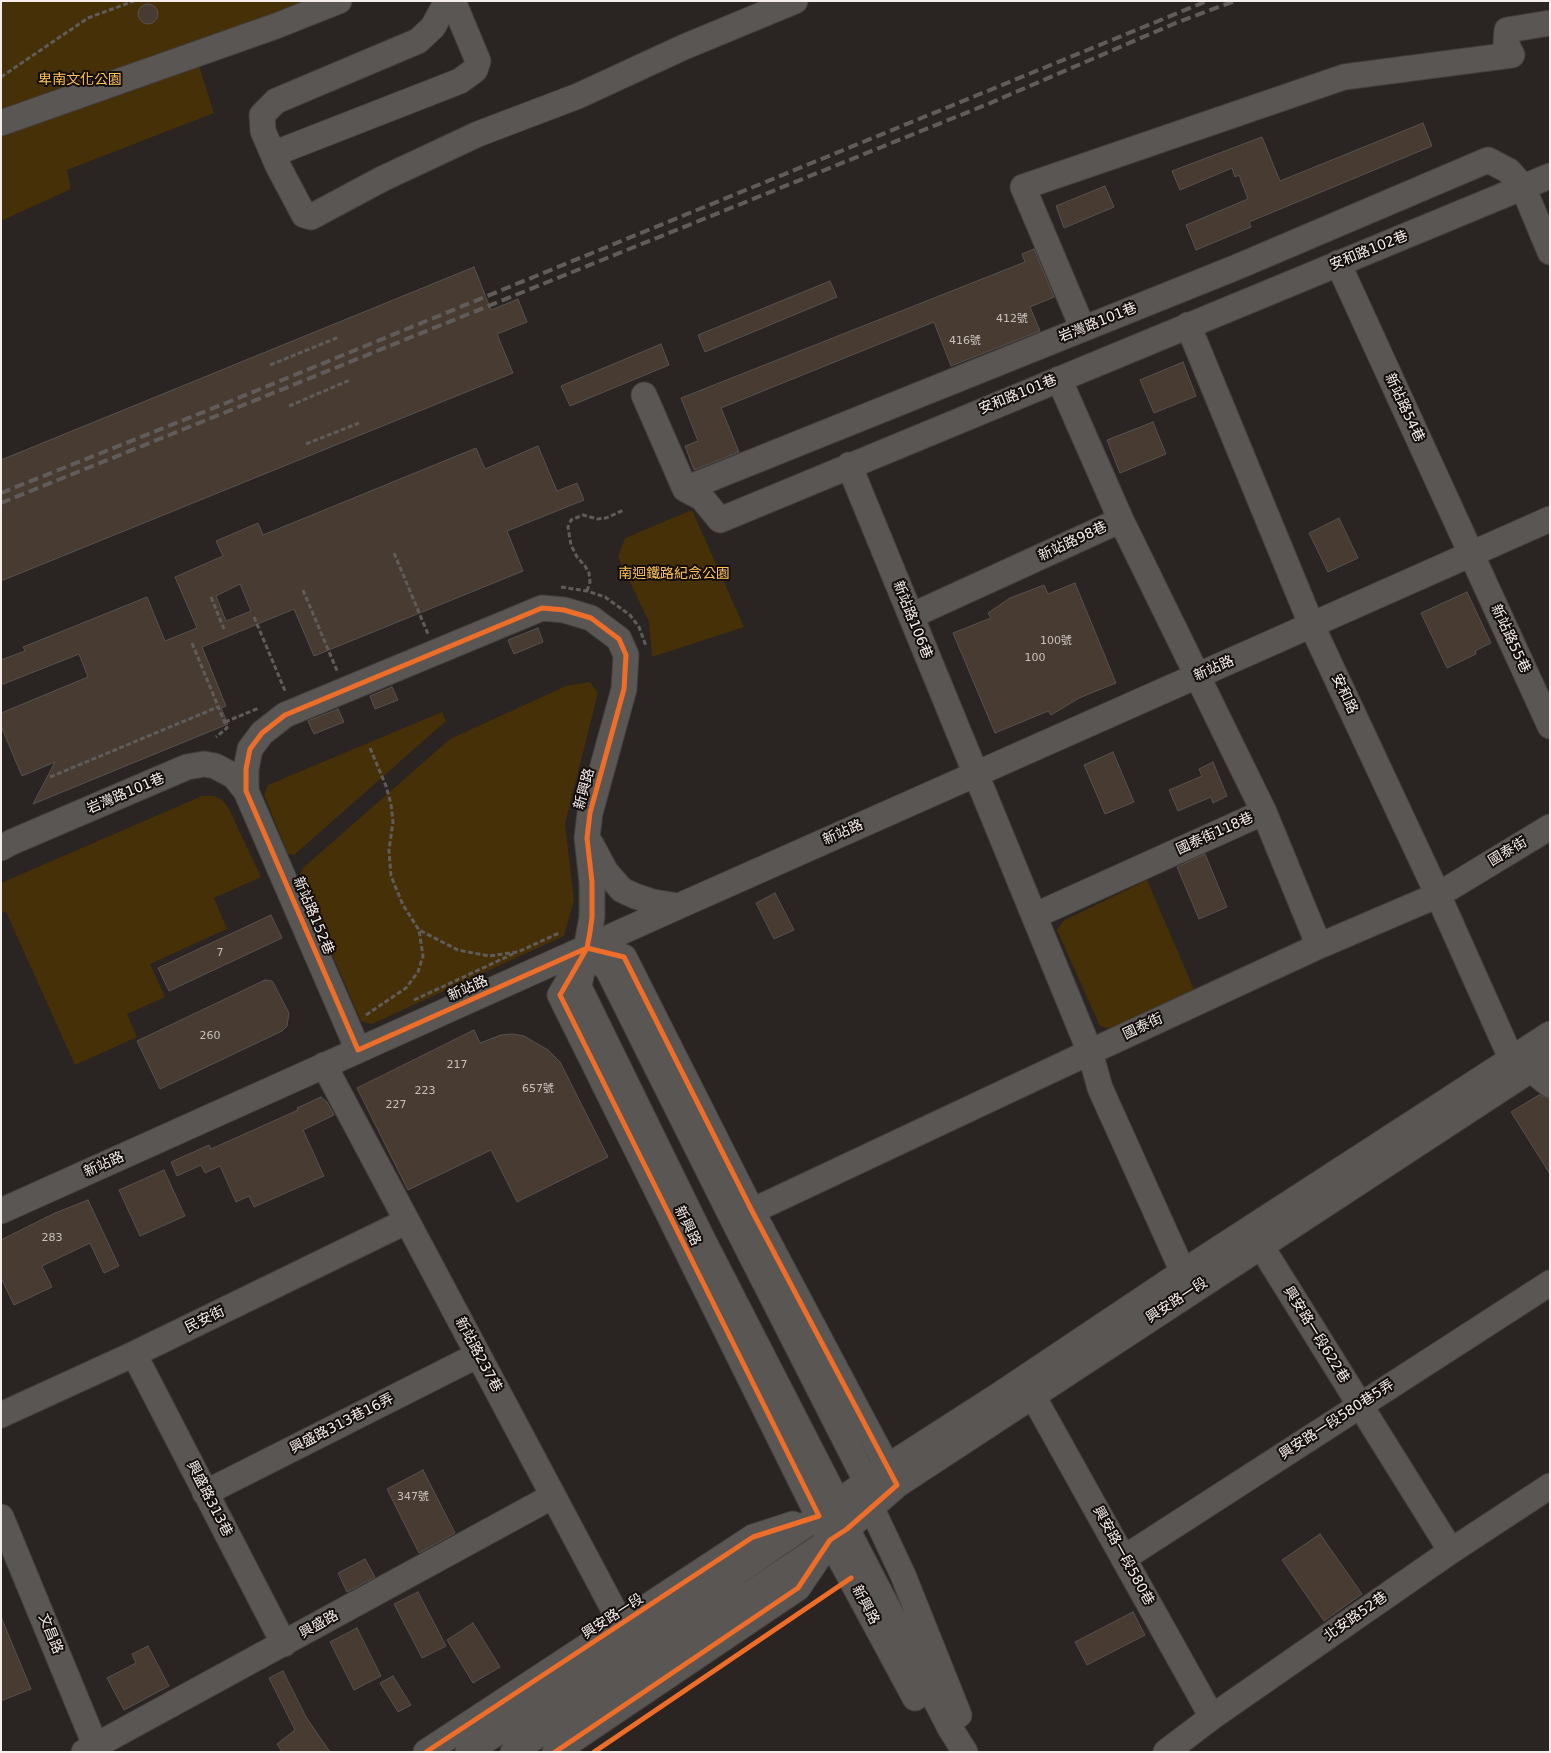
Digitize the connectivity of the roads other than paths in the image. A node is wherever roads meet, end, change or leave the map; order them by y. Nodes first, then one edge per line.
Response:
1 (309, 1) edge
2 (339, 1) edge
3 (448, 1) edge
4 (453, 1) edge
5 (795, 1) edge
6 (1550, 23) edge
7 (276, 26) junction
8 (1, 123) edge
9 (273, 154) junction
10 (1550, 176) edge
11 (1516, 179) junction
12 (1550, 252) edge
13 (1338, 263) junction
14 (1188, 325) junction
15 (1083, 329) junction
16 (1059, 378) junction
17 (644, 395) dead end
18 (849, 465) junction
19 (684, 489) junction
20 (1550, 519) edge
21 (1121, 520) junction
22 (1471, 553) junction
23 (911, 616) junction
24 (1312, 626) junction
25 (1198, 676) junction
26 (1550, 726) edge
27 (976, 774) junction
28 (246, 791) junction
29 (1264, 812) junction
30 (1550, 827) edge
31 (587, 838) junction
32 (1, 848) edge
33 (1438, 895) junction
34 (679, 906) junction
35 (1034, 916) junction
36 (1319, 946) junction
37 (588, 948) junction
38 (1550, 1034) edge
39 (358, 1050) junction
40 (1090, 1052) junction
41 (1530, 1061) edge
42 (324, 1065) junction
43 (1550, 1085) edge
44 (1, 1211) edge
45 (742, 1216) junction
46 (407, 1221) junction
47 (1261, 1246) junction
48 (1183, 1272) junction
49 (1550, 1283) edge
50 (134, 1354) junction
51 (478, 1355) junction
52 (1033, 1396) junction
53 (1360, 1405) junction
54 (1, 1416) edge
55 (892, 1476) junction
56 (866, 1481) junction
57 (1550, 1486) edge
58 (205, 1492) junction
59 (553, 1496) junction
60 (872, 1509) junction
61 (829, 1510) junction
62 (1, 1517) edge
63 (839, 1534) junction
64 (1450, 1551) junction
65 (1124, 1558) junction
66 (626, 1634) junction
67 (284, 1644) junction
68 (1212, 1717) junction
69 (93, 1750) edge
70 (426, 1752) edge
71 (468, 1752) edge
72 (513, 1752) edge
73 (555, 1752) edge
74 (944, 1752) edge
75 (964, 1752) edge
76 (974, 1752) edge
77 (1166, 1752) edge

1 - 7 street
2 - 7 street
3 - 9 street
4 - 9 street
5 - 9 street
6 - 15 street
7 - 8 street
10 - 11 street, 安和路102巷
11 - 12 street
11 - 13 street, 安和路102巷
11 - 15 street, 岩灣路101巷
13 - 14 street, 安和路102巷
13 - 22 street, 新站路54巷
14 - 16 street, 安和路101巷
14 - 24 street, 安和路
15 - 19 street, 岩灣路101巷
16 - 18 street, 安和路101巷
16 - 21 street, 新站路98巷
17 - 19 street
18 - 19 street, 安和路101巷
18 - 23 street, 新站路106巷
20 - 22 street, 新站路
21 - 23 street, 新站路98巷
21 - 25 street
22 - 24 street, 新站路
22 - 26 street, 新站路55巷
23 - 27 street, 新站路106巷
24 - 25 street, 新站路
24 - 33 street, 安和路
25 - 27 street, 新站路
25 - 29 street
27 - 34 street, 新站路
27 - 35 street, 新站路106巷
28 - 31 street, 新興路
28 - 32 street, 岩灣路101巷
28 - 39 street, 新站路152巷
29 - 35 street, 國泰街118巷
29 - 36 street, 國泰街118巷
30 - 33 street, 國泰街
31 - 34 street
31 - 37 street, 新興路
33 - 36 street, 國泰街
33 - 41 street, 安和路
34 - 37 street, 新站路
35 - 40 street, 新站路106巷
36 - 40 street, 國泰街
37 - 39 street, 新站路
37 - 45 street
37 - 61 street, 新興路
38 - 41 street
39 - 42 street, 新站路
40 - 45 street, 國泰街
40 - 48 street, 新站路106巷
41 - 43 street
41 - 47 street, 興安路一段
41 - 48 street, 興安路一段
42 - 44 street, 新站路
42 - 46 street, 新站路237巷
45 - 55 street
45 - 56 street
46 - 50 street, 民安街
46 - 51 street, 新站路237巷
47 - 52 street, 興安路一段
47 - 53 street, 興安路一段622巷
48 - 55 street, 興安路一段
49 - 53 street, 興安路一段580巷5弄
50 - 54 street, 民安街
50 - 58 street, 興盛路313巷
51 - 58 street, 興盛路313巷16弄
51 - 59 street, 新站路237巷
52 - 55 street, 興安路一段
52 - 65 street, 興安路一段580巷
53 - 64 street, 興安路一段622巷
53 - 65 street, 興安路一段580巷5弄
55 - 56 street, 興安路一段
55 - 60 street, 興安路一段
56 - 60 street
56 - 61 street, 興安路一段
57 - 64 street, 北安路52巷
58 - 67 street, 興盛路313巷
59 - 66 street, 新站路237巷
59 - 67 street, 興盛路
60 - 63 street, 興安路一段
60 - 76 street
61 - 63 street, 新興路
61 - 66 street, 興安路一段
62 - 69 street, 文昌路
63 - 72 street, 興安路一段
63 - 73 street, 興安路一段
63 - 74 street, 新興路
63 - 75 street, 新興路
64 - 68 street, 北安路52巷
65 - 68 street, 興安路一段580巷
66 - 70 street, 興安路一段
66 - 71 street, 興安路一段
67 - 69 street, 興盛路
68 - 77 street, 北安路52巷

